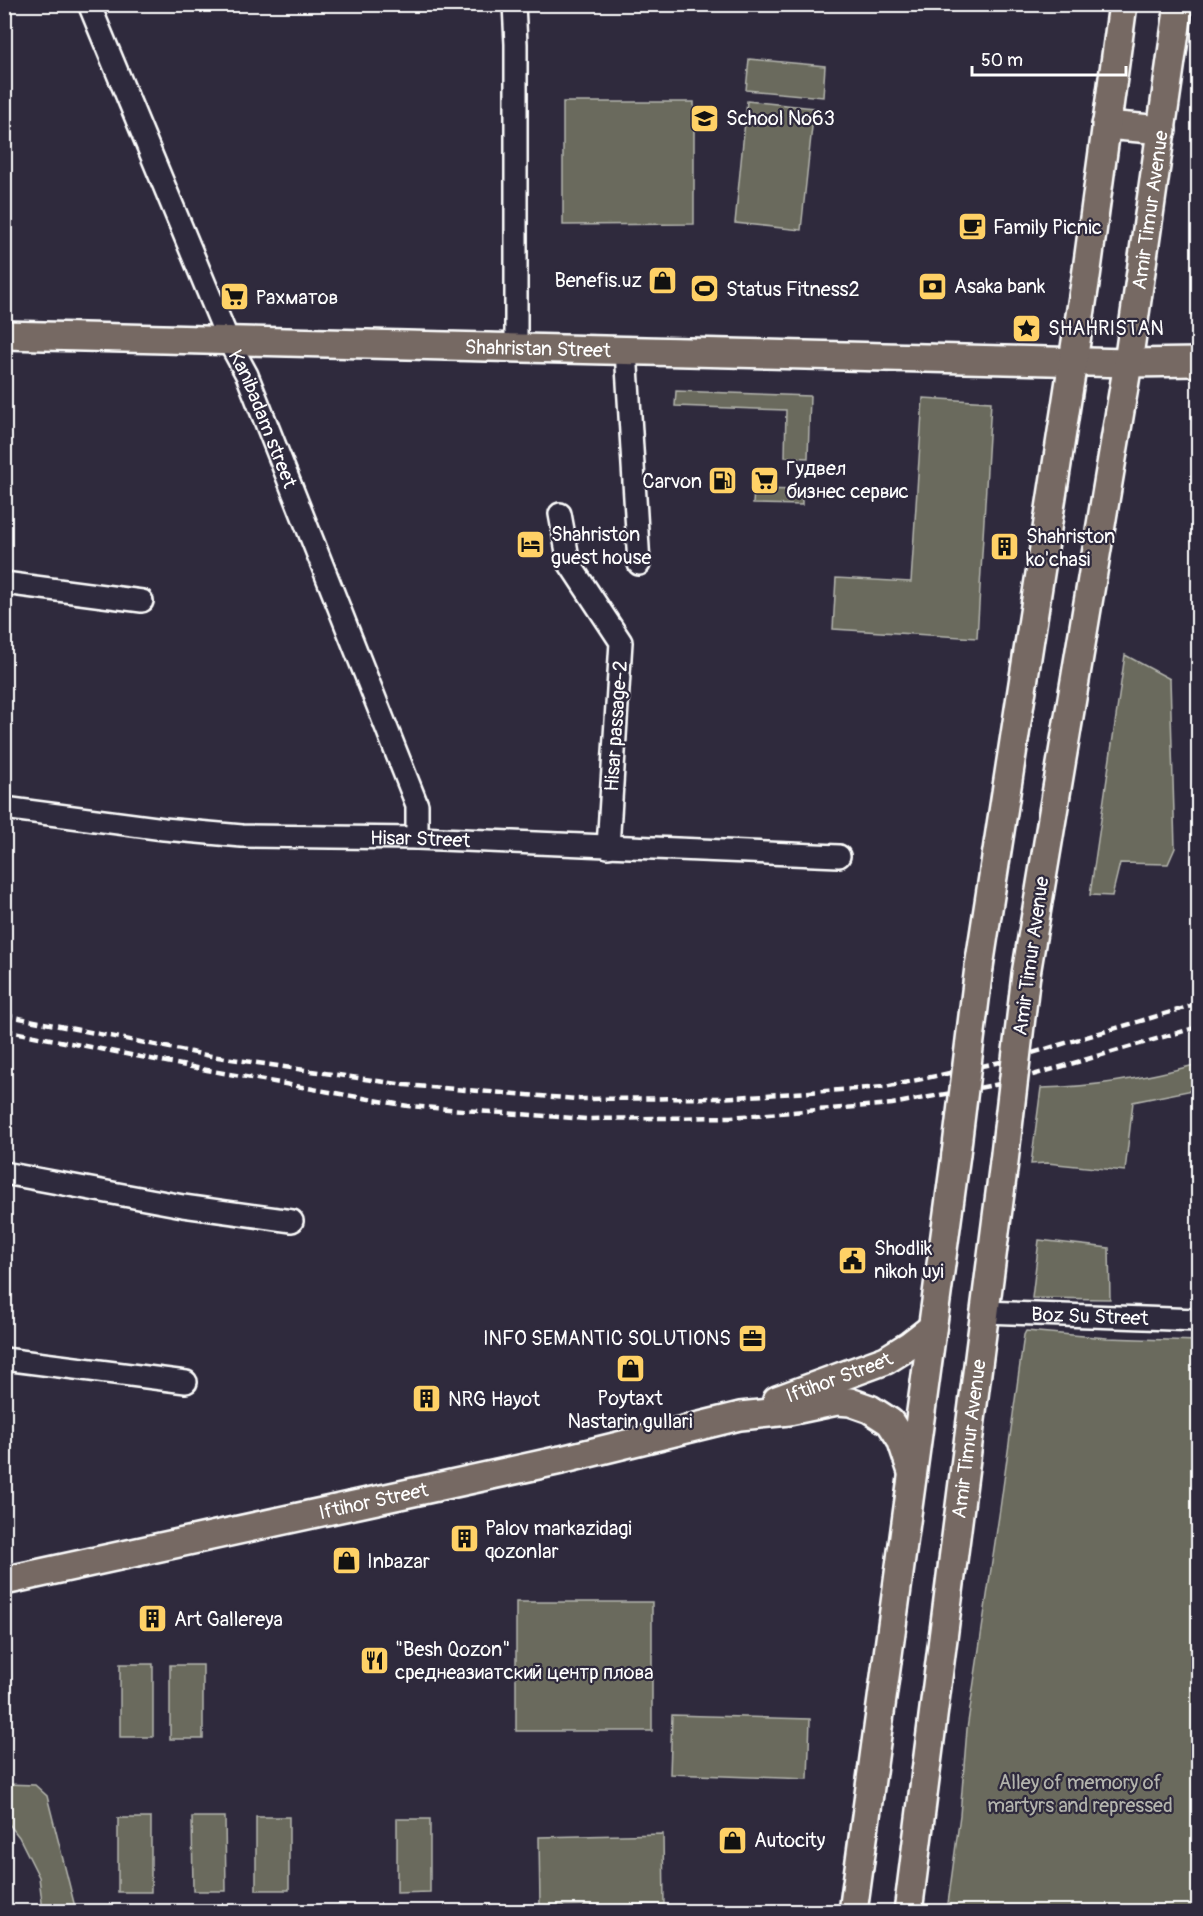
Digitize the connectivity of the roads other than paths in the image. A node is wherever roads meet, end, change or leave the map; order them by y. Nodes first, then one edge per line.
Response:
1 (89, 4) edge
2 (514, 4) edge
3 (1123, 4) edge
4 (1179, 4) edge
5 (1106, 125) junction
6 (1162, 130) junction
7 (4, 335) edge
8 (228, 340) junction
9 (516, 348) junction
10 (626, 350) junction
11 (1073, 361) junction
12 (1198, 362) edge
13 (1128, 363) junction
14 (560, 514) dead end
15 (639, 564) dead end
16 (4, 583) edge
17 (142, 601) dead end
18 (4, 808) edge
19 (417, 838) junction
20 (609, 847) junction
21 (839, 856) dead end
22 (4, 1173) edge
23 (292, 1221) dead end
24 (984, 1312) junction
25 (1198, 1320) edge
26 (932, 1328) junction
27 (4, 1359) edge
28 (186, 1382) dead end
29 (740, 1416) junction
30 (912, 1472) junction
31 (4, 1581) edge
32 (853, 1911) edge
33 (908, 1911) edge

1 - 8 street, Kanibadam street
2 - 9 street
3 - 5 main road
4 - 6 main road, Amir Timur Avenue
5 - 6 main road
5 - 11 main road
6 - 13 main road, Amir Timur Avenue
7 - 8 main road, Shahristan Street
8 - 9 main road, Shahristan Street
8 - 19 street, Kanibadam street
9 - 10 main road, Shahristan Street
10 - 11 main road, Shahristan Street
10 - 15 street
11 - 13 main road, Shahristan Street
11 - 26 main road, bridge
12 - 13 main road, Shahristan Street
13 - 24 main road, Amir Timur Avenue, bridge
14 - 20 street, Hisar passage-2
16 - 17 street
18 - 19 street, Hisar Street
19 - 20 street, Hisar Street
20 - 21 street, Hisar Street
22 - 23 street
24 - 25 street, Boz Su Street
24 - 33 main road, Amir Timur Avenue
26 - 29 main road, Iftihor Street
26 - 30 main road
27 - 28 street
29 - 30 main road, Iftihor Street
29 - 31 main road, Iftihor Street
30 - 32 main road

